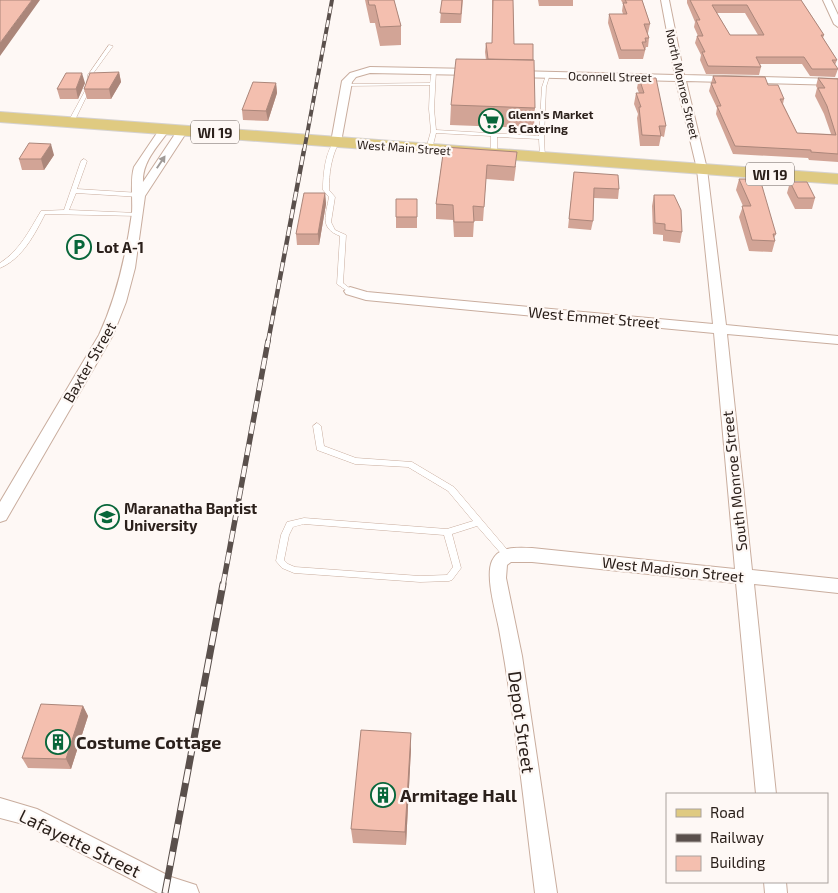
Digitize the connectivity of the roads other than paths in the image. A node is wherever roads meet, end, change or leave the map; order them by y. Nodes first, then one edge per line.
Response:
1 (665, 0) edge
2 (827, 0) edge
3 (838, 24) edge
4 (111, 46) dead end
5 (434, 71) junction
6 (480, 73) edge
7 (509, 74) edge
8 (548, 75) junction
9 (680, 78) junction
10 (838, 82) edge
11 (433, 84) junction
12 (346, 85) junction
13 (0, 117) edge
14 (71, 122) junction
15 (165, 128) junction
16 (183, 130) junction
17 (434, 132) junction
18 (494, 135) junction
19 (540, 138) junction
20 (336, 142) junction
21 (429, 148) junction
22 (494, 153) junction
23 (543, 157) junction
24 (84, 161) dead end
25 (702, 169) junction
26 (838, 179) edge
27 (74, 191) junction
28 (140, 195) junction
29 (66, 212) junction
30 (136, 215) junction
31 (0, 266) edge
32 (350, 291) joint
33 (719, 328) junction
34 (838, 340) edge
35 (317, 426) dead end
36 (0, 516) edge
37 (480, 522) junction
38 (447, 532) junction
39 (507, 555) junction
40 (744, 576) junction
41 (838, 586) edge
42 (766, 793) edge
43 (0, 808) edge
44 (188, 893) edge
45 (546, 893) edge

1 - 9 street, North Monroe Street
2 - 3 street
4 - 14 lane
5 - 6 street
5 - 11 lane
5 - 12 street
7 - 8 street, Oconnell Street
8 - 9 street, Oconnell Street
8 - 19 lane
9 - 10 street, Oconnell Street
9 - 25 street, North Monroe Street
11 - 12 lane
11 - 17 lane
12 - 20 street
13 - 14 main road, West Main Street / WI 19
14 - 15 main road, West Main Street / WI 19
15 - 16 main road, West Main Street / WI 19
15 - 28 street, Baxter Street
16 - 20 main road, West Main Street / WI 19
28 -> 16 street, Baxter Street
17 - 18 lane
17 - 21 lane
18 - 19 lane
18 - 22 lane
19 - 23 lane
20 - 21 main road, West Main Street / WI 19
20 - 32 lane
21 - 22 main road, West Main Street / WI 19
22 - 23 main road, West Main Street / WI 19
23 - 25 main road, West Main Street / WI 19
24 - 27 lane
25 - 26 main road, West Main Street / WI 19
25 - 33 street, South Monroe Street
27 - 28 lane
27 - 29 lane
28 - 30 street, Baxter Street
29 - 30 lane
29 - 31 lane
30 - 36 street, Baxter Street
32 - 33 street, West Emmet Street
33 - 34 street, West Emmet Street
33 - 40 street, South Monroe Street
35 - 37 lane
37 - 38 lane
37 - 39 lane
38 - 38 lane
39 - 40 street, West Madison Street
39 - 45 street, Depot Street
40 - 41 street, West Madison Street
40 - 42 street, South Monroe Street
43 - 44 street, Lafayette Street

